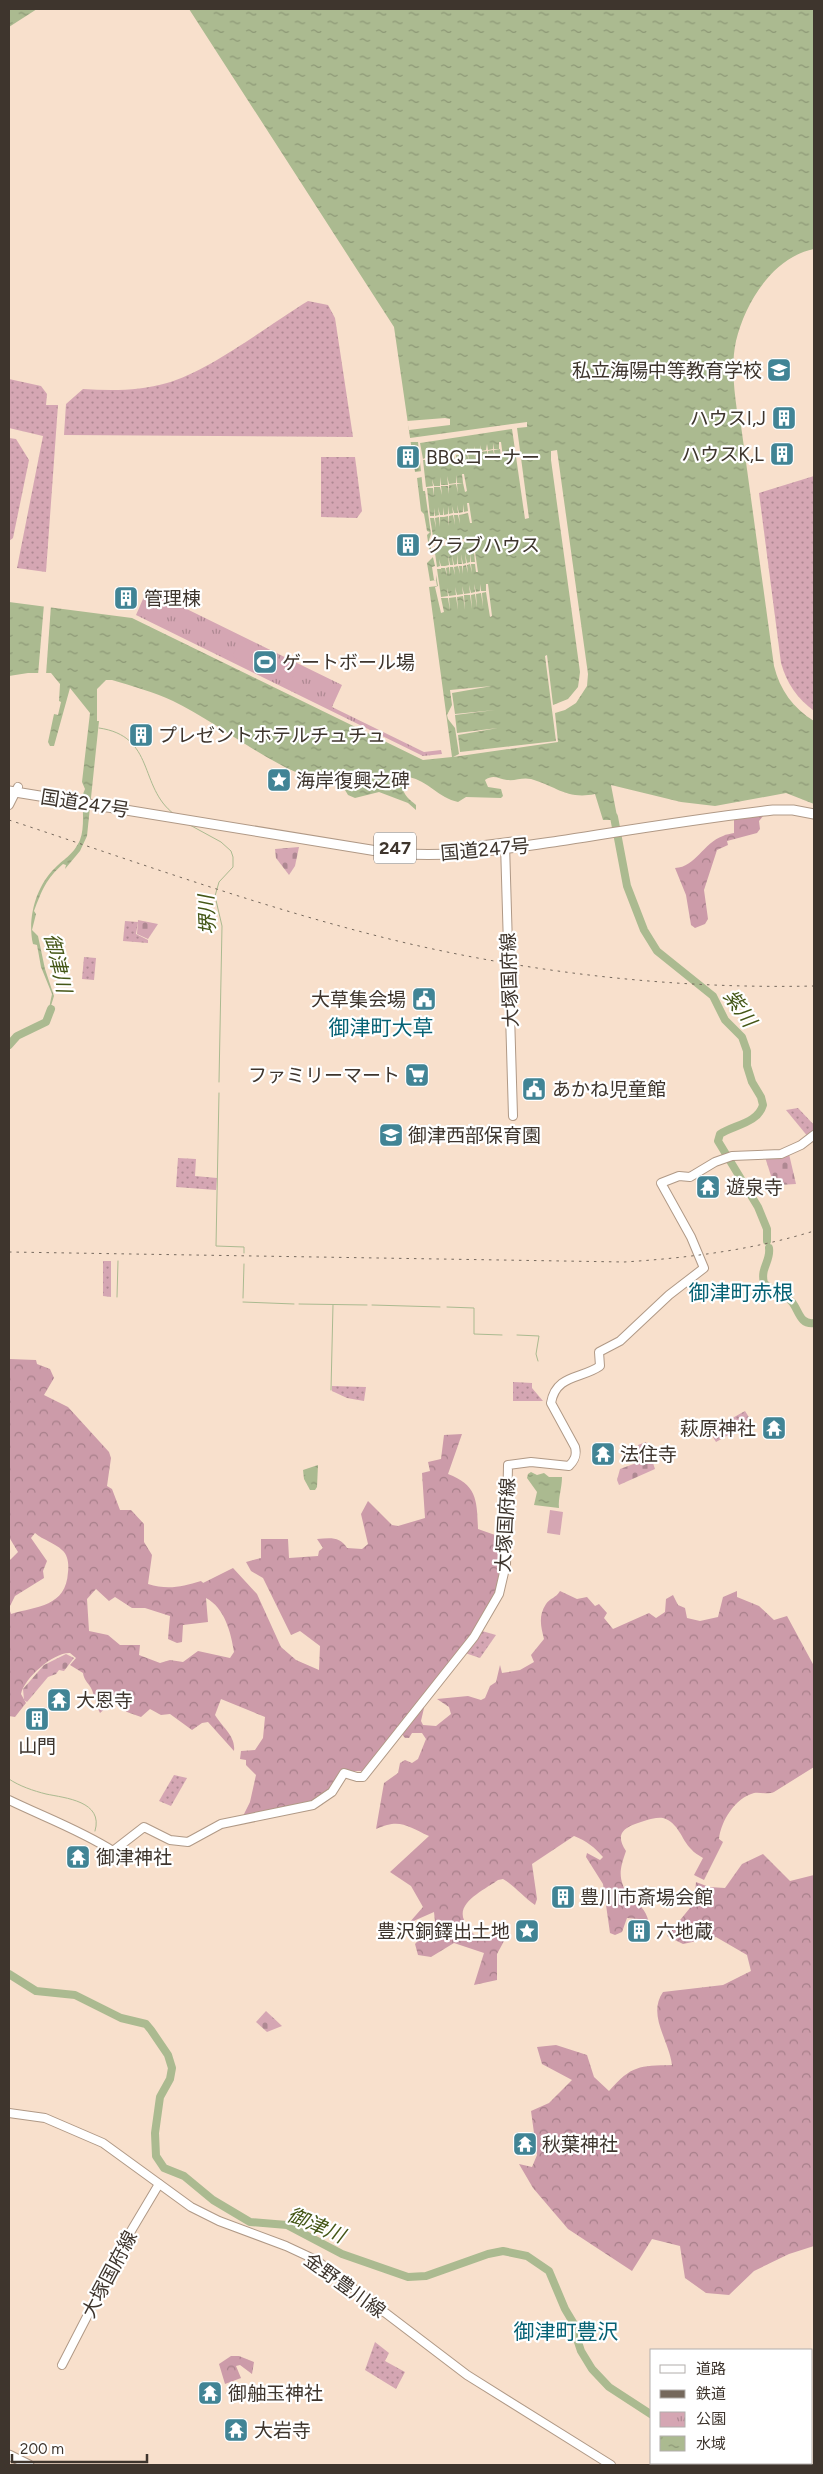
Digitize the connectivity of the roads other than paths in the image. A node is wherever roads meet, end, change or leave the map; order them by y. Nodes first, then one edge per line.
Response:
1 (13, 789) edge
2 (9, 806) edge
3 (814, 809) edge
4 (814, 814) edge
5 (616, 830) junction
6 (505, 847) junction
7 (513, 1116) dead end
8 (814, 1135) edge
9 (9, 1800) edge
10 (9, 2113) edge
11 (159, 2184) junction
12 (62, 2365) dead end
13 (9, 2457) edge
14 (22, 2465) edge
15 (29, 2465) edge
16 (611, 2465) edge

1 - 2 main road
1 - 6 highway, 国道247号 / 247
3 - 5 highway, 国道247号 / 247
4 - 5 highway, 国道247号 / 247
5 - 6 highway, 国道247号 / 247
6 - 7 main road, 大塚国府線
8 - 9 main road, 大塚国府線
10 - 11 main road, 金野豊川線
11 - 12 main road, 大塚国府線
11 - 16 main road, 金野豊川線
13 - 14 highway
13 - 15 highway

